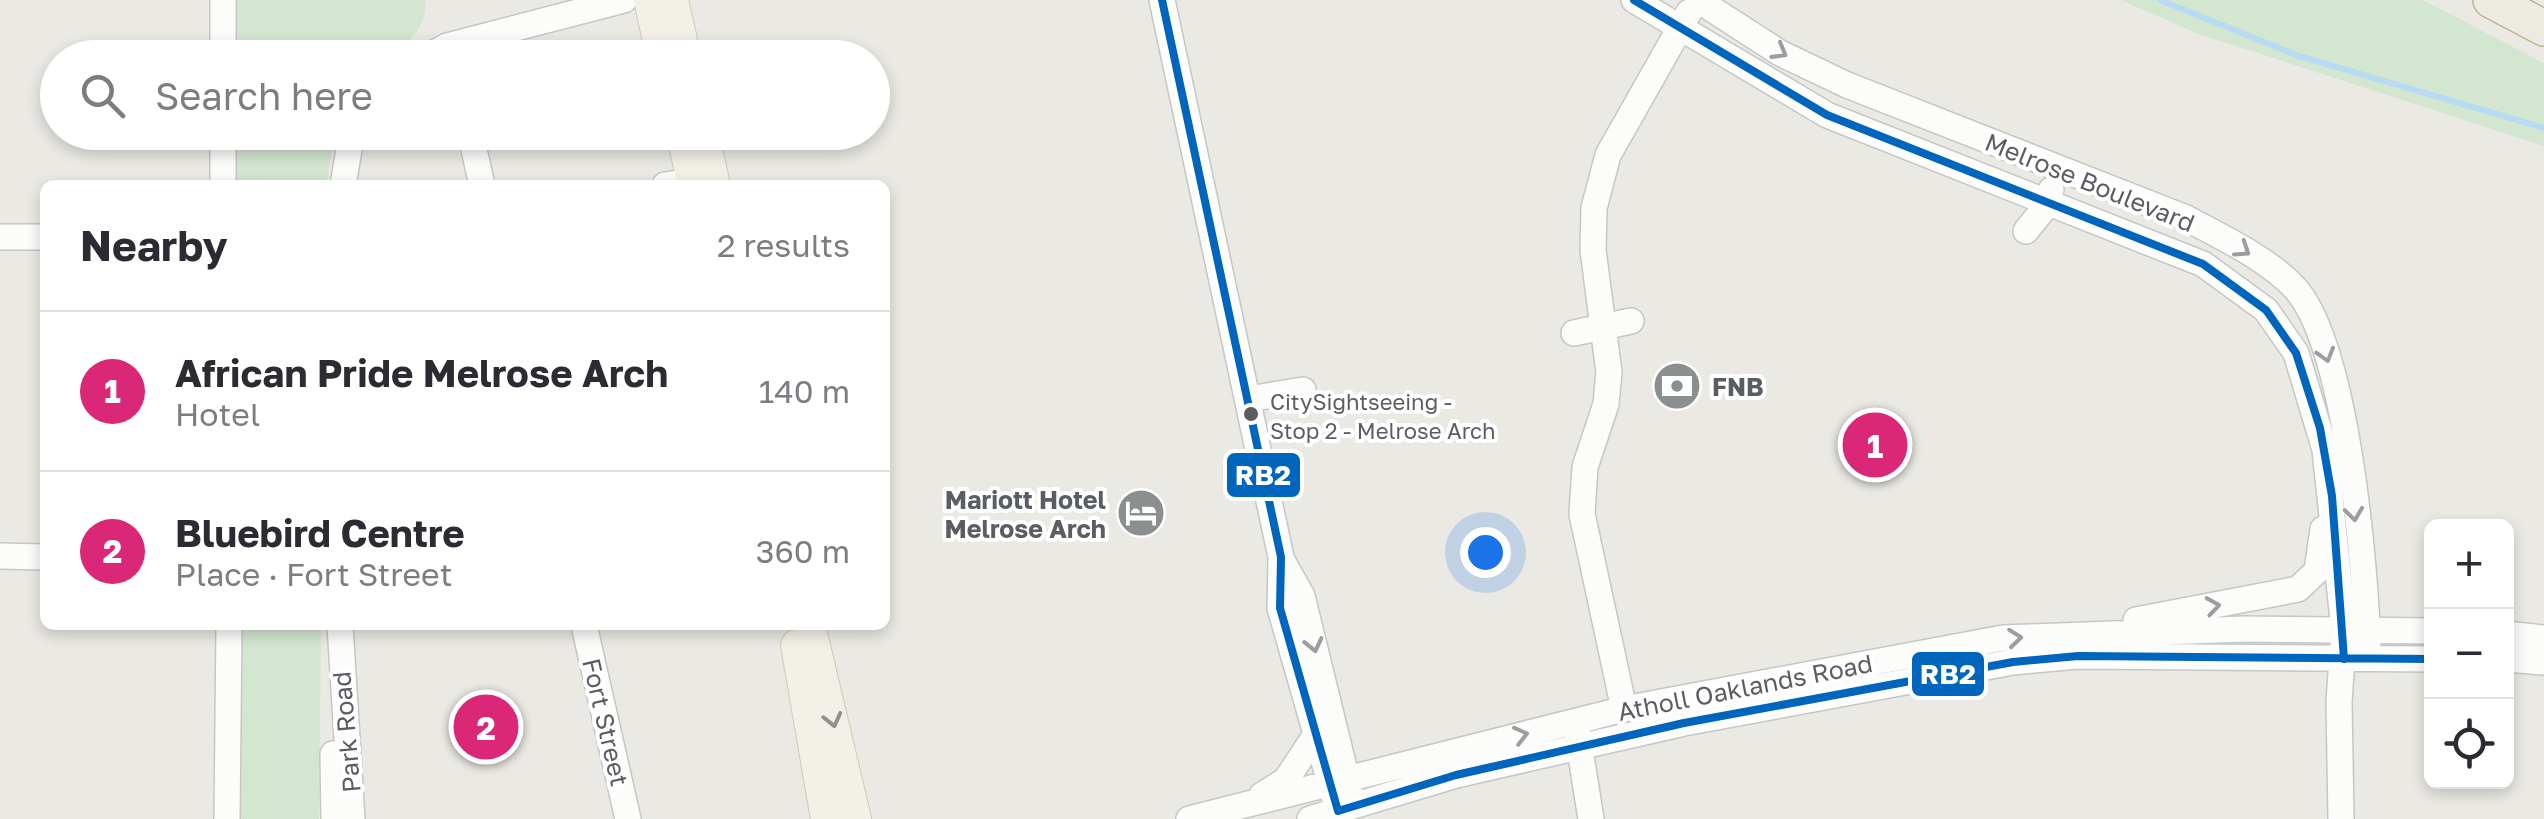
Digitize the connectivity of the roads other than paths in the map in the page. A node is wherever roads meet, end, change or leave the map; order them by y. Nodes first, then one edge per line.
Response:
1 (222, 0) edge
2 (1162, 0) edge
3 (1634, 0) edge
4 (1697, 0) edge
5 (2491, 0) edge
6 (654, 2) edge
7 (1680, 27) junction
8 (2544, 28) edge
9 (222, 40) edge
10 (498, 40) edge
11 (659, 40) edge
12 (676, 40) edge
13 (222, 150) edge
14 (349, 150) edge
15 (474, 150) edge
16 (684, 150) edge
17 (699, 150) edge
18 (2059, 171) junction
19 (222, 180) edge
20 (344, 180) edge
21 (481, 180) edge
22 (691, 180) edge
23 (693, 180) edge
24 (2047, 204) junction
25 (2026, 231) dead end
26 (0, 237) edge
27 (40, 237) edge
28 (1631, 320) dead end
29 (1604, 327) junction
30 (1574, 334) dead end
31 (1303, 390) dead end
32 (1249, 399) junction
33 (2325, 450) junction
34 (0, 556) edge
35 (40, 557) edge
36 (229, 630) edge
37 (585, 630) edge
38 (793, 630) edge
39 (811, 630) edge
40 (2356, 630) junction
41 (2424, 631) edge
42 (2083, 632) junction
43 (339, 634) edge
44 (2514, 635) edge
45 (2544, 638) edge
46 (2356, 660) junction
47 (2424, 660) edge
48 (2514, 660) edge
49 (2544, 662) edge
50 (1624, 709) junction
51 (1575, 721) junction
52 (1326, 736) junction
53 (1580, 747) junction
54 (1391, 769) junction
55 (1338, 782) junction
56 (1244, 804) junction
57 (1346, 809) junction
58 (227, 819) edge
59 (334, 819) edge
60 (352, 819) edge
61 (628, 819) edge
62 (826, 819) edge
63 (856, 819) edge
64 (1189, 819) edge
65 (1310, 819) edge
66 (1591, 819) edge
67 (2341, 819) edge

1 - 9 street
2 - 32 street
3 - 7 street, Melrose Boulevard
4 - 7 street
4 -> 18 street, Melrose Boulevard
5 - 8 highway
6 - 10 street
6 - 11 main road
6 - 12 main road
7 - 24 street, Melrose Boulevard
7 - 29 street
13 - 19 street
14 - 20 street
15 - 21 street
16 - 22 main road
17 - 23 main road
18 - 24 street
18 -> 40 street, Melrose Boulevard
24 - 25 street
24 - 33 street, Melrose Boulevard
26 - 27 street
28 - 29 street
29 - 30 street
29 - 50 street
31 - 32 street
32 - 52 street
33 - 40 street, Melrose Boulevard
42 -> 33 street
34 - 35 street
36 - 58 street
37 - 61 street, Fort Street
38 - 62 main road
39 -> 63 main road
40 - 41 street, Atholl Oaklands Road
40 - 42 street, Atholl Oaklands Road
40 - 46 street, Melrose Boulevard
50 -> 42 street, Atholl Oaklands Road
43 - 59 street, Park Road
43 - 60 street, Park Road
44 - 45 street
46 - 47 street, Atholl Oaklands Road
46 - 53 street, Atholl Oaklands Road
46 - 67 street, Melrose Boulevard
48 - 49 street
50 - 51 street, Atholl Oaklands Road
51 - 53 street
54 -> 51 street, Atholl Oaklands Road
52 - 54 street
52 - 55 street
52 - 56 street
53 - 57 street, Atholl Oaklands Road
53 - 66 street
54 - 55 street, Atholl Oaklands Road
55 - 56 street, Atholl Oaklands Road
55 - 57 street
56 - 64 street, Atholl Oaklands Road
57 - 65 street, Atholl Oaklands Road

